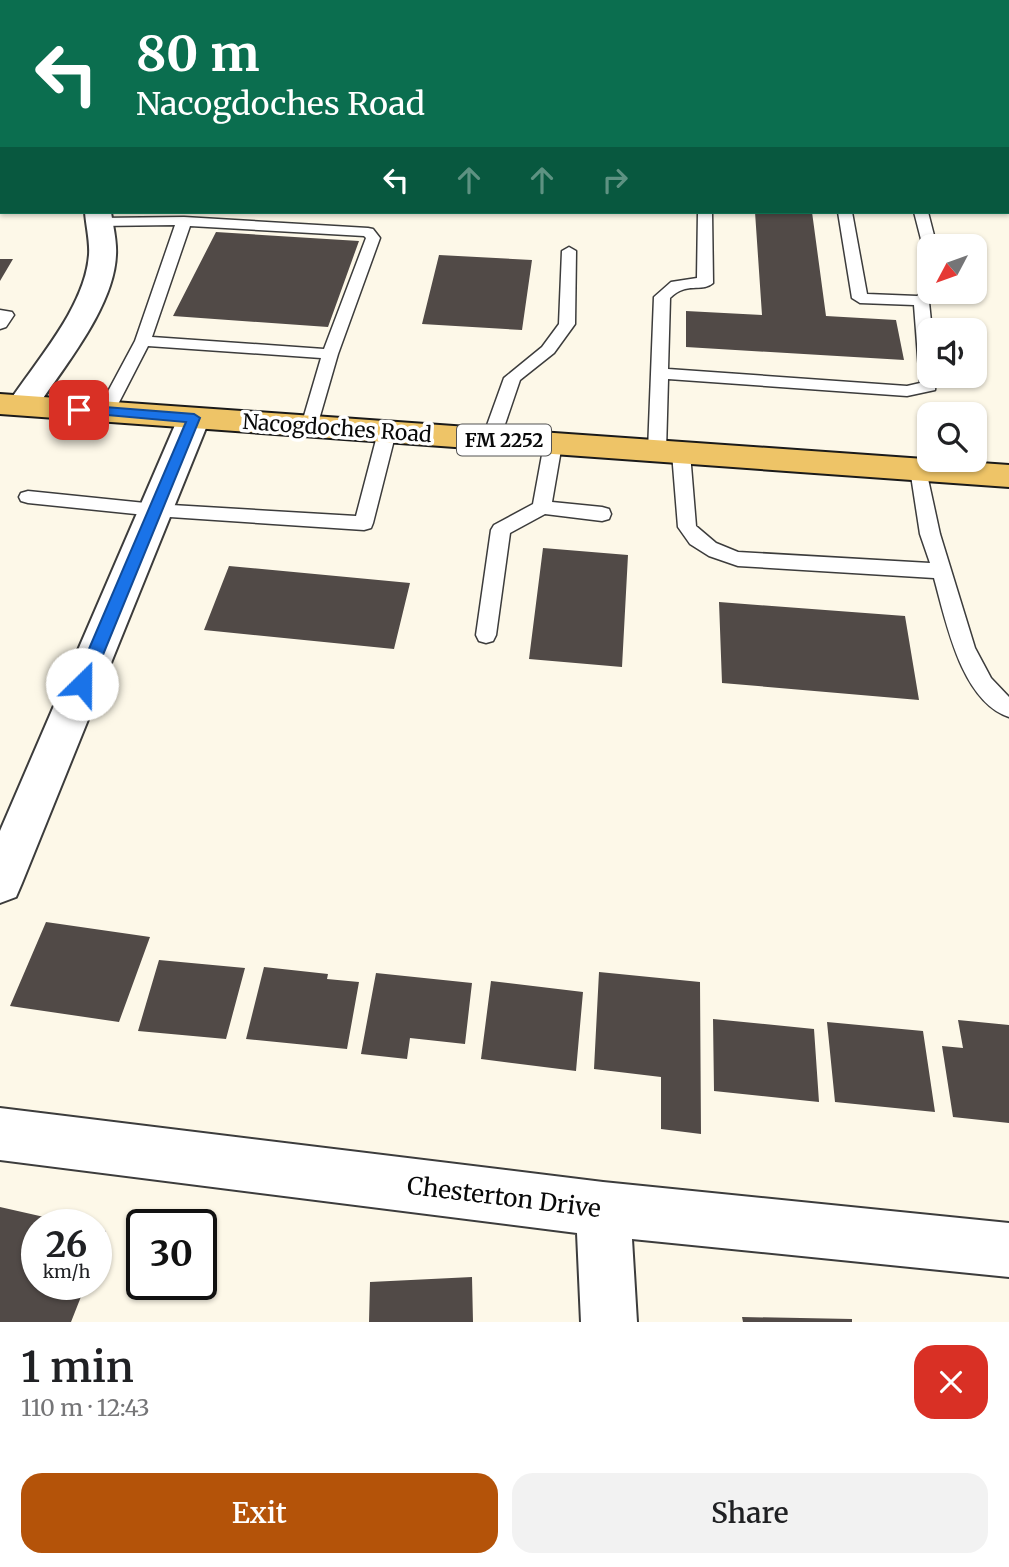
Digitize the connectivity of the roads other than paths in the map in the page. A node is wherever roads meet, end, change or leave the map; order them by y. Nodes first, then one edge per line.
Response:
1 (705, 214) edge
2 (845, 214) edge
3 (922, 214) edge
4 (98, 217) edge
5 (184, 221) junction
6 (927, 234) edge
7 (569, 251) dead end
8 (917, 297) edge
9 (926, 304) edge
10 (0, 315) edge
11 (0, 324) edge
12 (143, 341) junction
13 (330, 354) junction
14 (659, 373) junction
15 (12, 405) edge
16 (106, 412) junction
17 (194, 418) junction
18 (310, 426) junction
19 (387, 432) junction
20 (491, 439) junction
21 (553, 444) junction
22 (669, 452) junction
23 (917, 470) edge
24 (919, 472) edge
25 (949, 472) edge
26 (1009, 476) edge
27 (28, 498) dead end
28 (542, 507) junction
29 (155, 510) junction
30 (602, 514) dead end
31 (942, 572) junction
32 (486, 635) dead end
33 (1009, 708) edge
34 (0, 883) edge
35 (0, 1134) edge
36 (603, 1209) junction
37 (1009, 1250) edge
38 (609, 1322) edge

1 - 14 lane
2 - 8 lane
3 - 6 lane
4 - 5 lane
4 - 15 street
5 - 12 lane
5 - 13 lane
7 - 20 lane
9 - 14 lane
10 - 11 lane
12 - 13 lane
12 - 16 lane
13 - 18 lane
14 - 22 lane
15 - 16 main road, Nacogdoches Road / FM 2252
16 - 17 main road, Nacogdoches Road / FM 2252
17 - 18 main road, Nacogdoches Road / FM 2252
17 - 29 street
18 - 19 main road, Nacogdoches Road / FM 2252
19 - 20 main road, Nacogdoches Road / FM 2252
19 - 29 lane
20 - 21 main road, Nacogdoches Road / FM 2252
21 - 22 main road, Nacogdoches Road / FM 2252
21 - 28 lane
22 - 23 main road, Nacogdoches Road / FM 2252
22 - 31 lane
24 - 31 lane
25 - 26 main road, Nacogdoches Road / FM 2252
27 - 29 lane
28 - 30 lane
28 - 32 lane
29 - 34 street
31 - 33 lane
35 - 36 street, Chesterton Drive
36 - 37 street, Chesterton Drive
36 - 38 street

